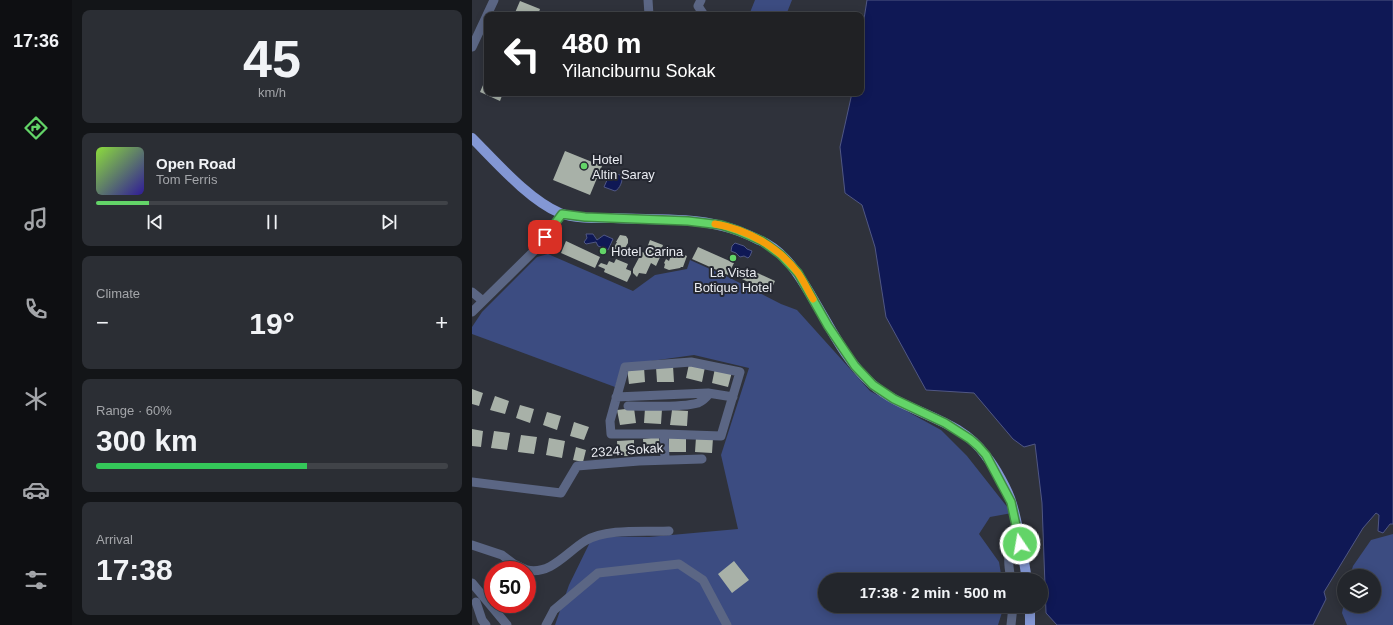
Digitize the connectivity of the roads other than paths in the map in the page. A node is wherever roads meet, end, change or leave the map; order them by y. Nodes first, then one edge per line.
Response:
1 (494, 0) edge
2 (648, 0) edge
3 (701, 0) edge
4 (488, 12) edge
5 (649, 12) edge
6 (702, 12) edge
7 (484, 21) edge
8 (472, 47) edge
9 (472, 138) edge
10 (562, 214) junction
11 (472, 292) edge
12 (483, 301) junction
13 (472, 312) edge
14 (708, 393) junction
15 (616, 397) junction
16 (733, 397) junction
17 (628, 406) dead end
18 (664, 434) junction
19 (702, 459) dead end
20 (665, 460) junction
21 (472, 482) edge
22 (669, 531) dead end
23 (1020, 544) junction
24 (472, 545) edge
25 (510, 561) edge
26 (536, 571) edge
27 (1011, 573) edge
28 (1026, 573) edge
29 (472, 583) edge
30 (477, 601) edge
31 (1012, 613) edge
32 (1030, 613) edge
33 (486, 625) edge
34 (507, 625) edge
35 (546, 625) edge
36 (727, 625) edge
37 (1011, 625) edge
38 (1030, 625) edge

1 - 4 street
2 - 5 street
3 - 6 street
7 - 8 street
9 - 10 main road
10 - 12 street
10 - 23 main road
11 - 12 street
12 - 13 street
14 - 15 street
14 - 16 street
14 - 17 street
15 - 16 street
15 - 18 street
16 - 18 street
18 - 20 street
19 - 20 street, 2324. Sokak
20 - 21 street, 2324. Sokak
22 - 26 street
23 - 27 street
23 - 28 main road
24 - 25 street
29 - 30 street
30 - 33 street
30 - 34 street
31 - 37 street
32 - 38 main road
35 - 36 street

